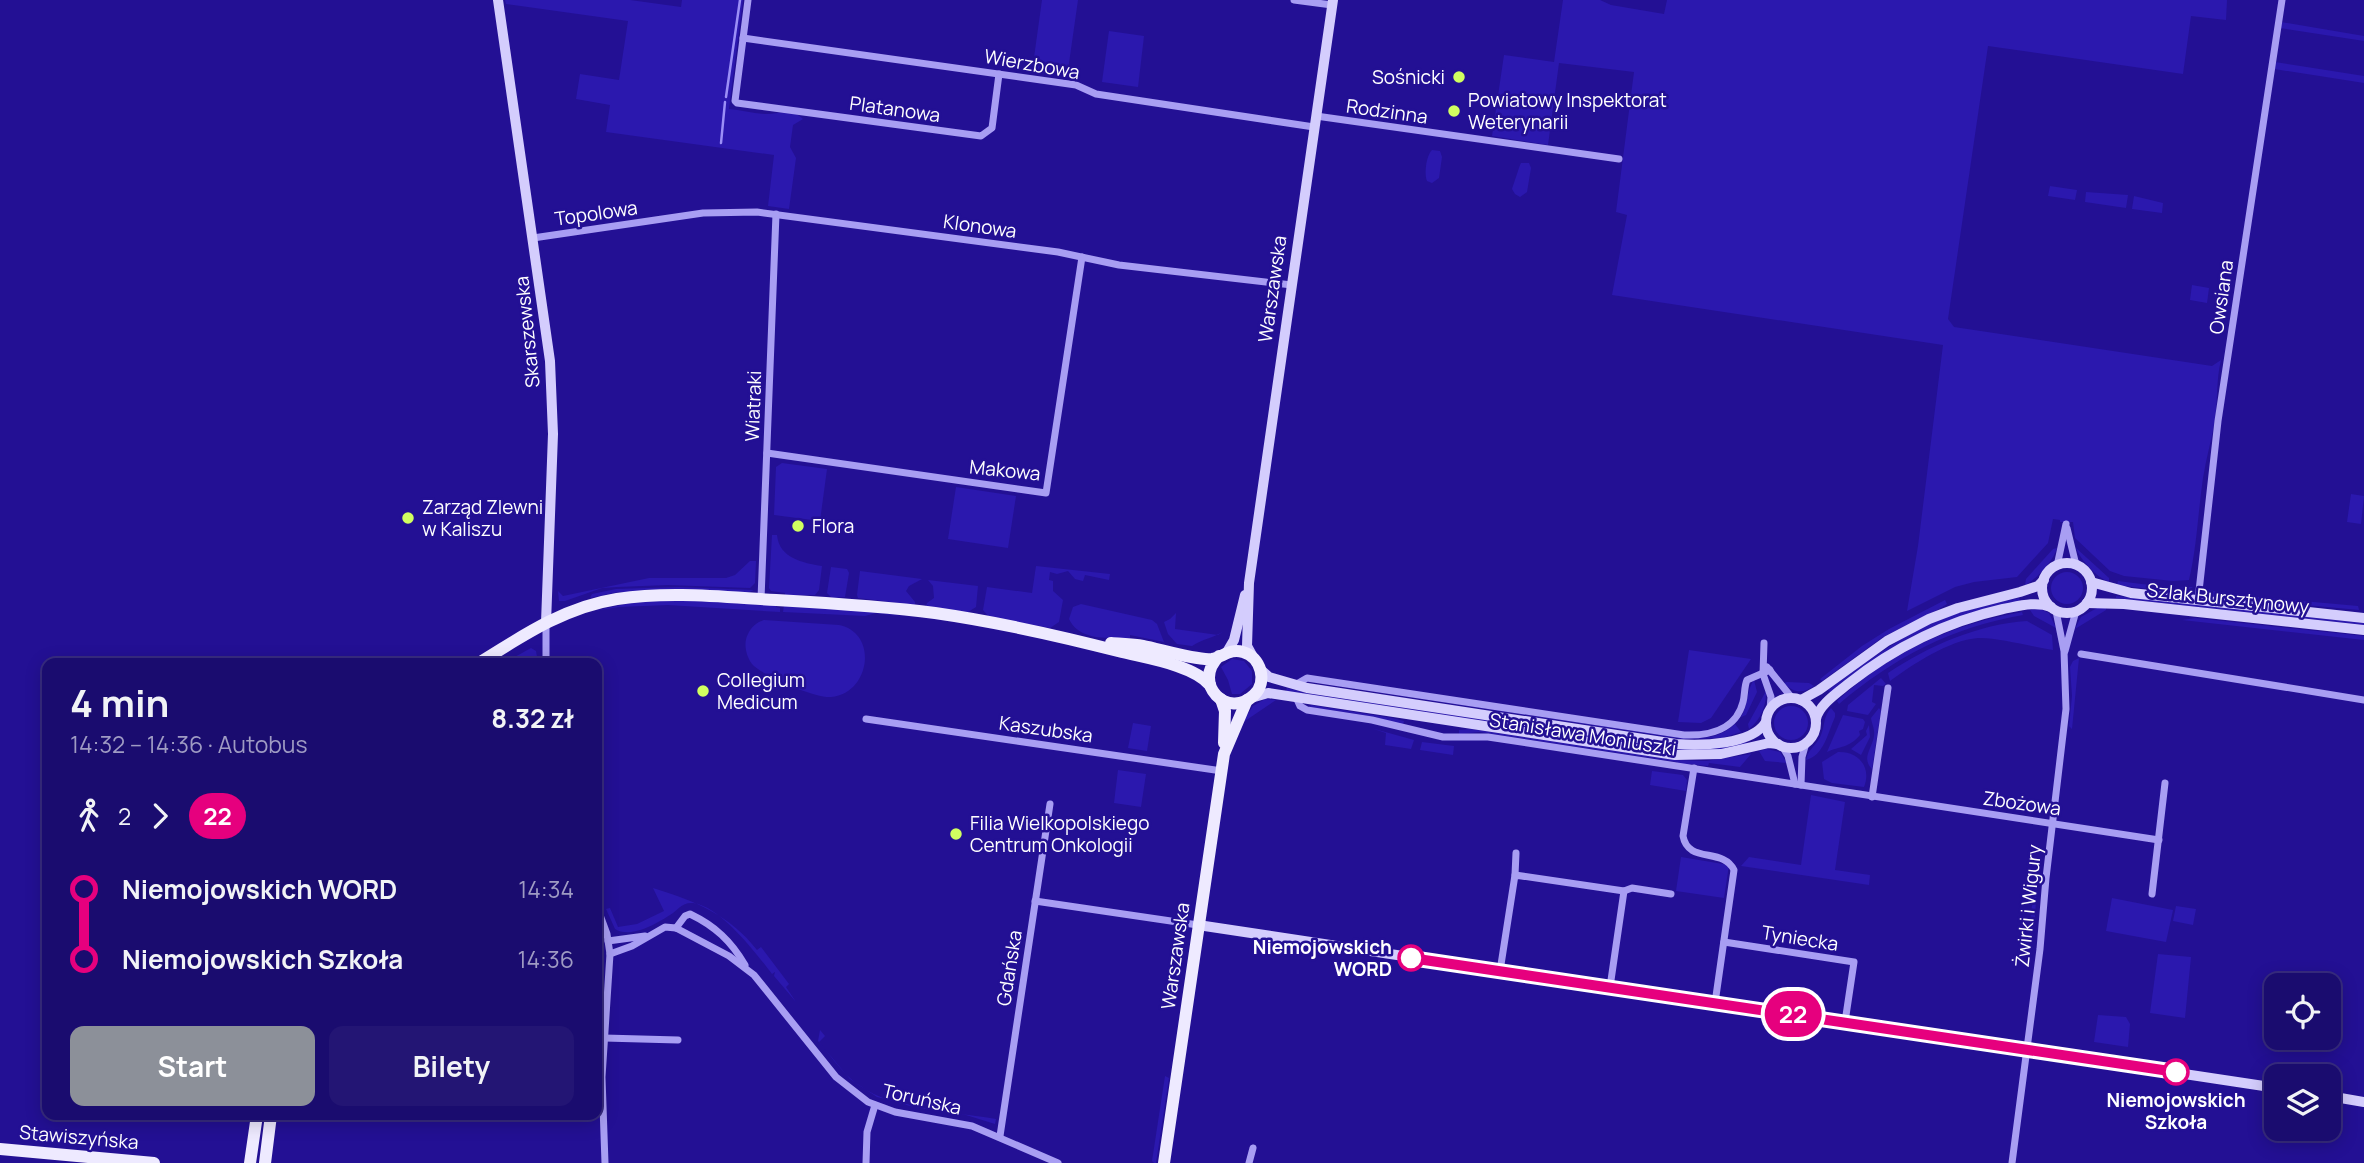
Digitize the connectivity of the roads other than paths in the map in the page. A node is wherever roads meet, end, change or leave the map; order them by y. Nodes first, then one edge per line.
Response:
1 (498, 0) edge
2 (748, 0) edge
3 (1294, 0) edge
4 (2281, 0) edge
5 (1332, 3) edge
6 (743, 38) junction
7 (999, 74) junction
8 (1315, 121) junction
9 (1619, 159) dead end
10 (776, 214) junction
11 (662, 219) joint
12 (533, 238) junction
13 (1082, 257) junction
14 (1292, 285) junction
15 (767, 453) junction
16 (2076, 565) junction
17 (2057, 566) junction
18 (2044, 580) junction
19 (2091, 582) junction
20 (1249, 583) junction
21 (761, 599) junction
22 (2198, 600) junction
23 (2087, 603) junction
24 (2054, 609) junction
25 (2076, 611) junction
26 (2364, 618) edge
27 (545, 623) junction
28 (2364, 630) edge
29 (1079, 641) junction
30 (1765, 643) dead end
31 (2064, 652) junction
32 (1223, 654) junction
33 (2081, 654) dead end
34 (1253, 657) junction
35 (487, 658) edge
36 (547, 658) edge
37 (1260, 669) junction
38 (1766, 669) junction
39 (1210, 685) junction
40 (1888, 688) dead end
41 (1295, 691) junction
42 (1221, 699) junction
43 (1249, 699) junction
44 (1796, 699) junction
45 (2364, 700) edge
46 (1770, 709) junction
47 (866, 719) dead end
48 (1816, 719) junction
49 (1766, 722) junction
50 (1807, 743) junction
51 (1780, 745) junction
52 (1224, 754) junction
53 (1694, 768) junction
54 (1222, 771) junction
55 (2165, 783) dead end
56 (1798, 784) junction
57 (1872, 797) junction
58 (1881, 798) joint
59 (1050, 804) dead end
60 (2052, 824) junction
61 (2159, 840) junction
62 (1516, 853) dead end
63 (1515, 875) junction
64 (1624, 891) junction
65 (1671, 894) dead end
66 (2152, 894) dead end
67 (1035, 901) junction
68 (602, 922) edge
69 (1198, 925) junction
70 (676, 928) junction
71 (720, 932) junction
72 (649, 935) junction
73 (608, 941) junction
74 (1724, 942) junction
75 (711, 947) junction
76 (610, 954) junction
77 (747, 970) junction
78 (1500, 971) junction
79 (1610, 987) junction
80 (1715, 1003) junction
81 (1845, 1022) junction
82 (604, 1038) junction
83 (678, 1041) dead end
84 (2026, 1049) junction
85 (2264, 1086) edge
86 (2341, 1098) edge
87 (2364, 1102) edge
88 (876, 1105) junction
89 (256, 1120) edge
90 (270, 1120) edge
91 (1000, 1136) junction
92 (1253, 1148) dead end
93 (0, 1149) edge
94 (154, 1163) edge
95 (250, 1163) edge
96 (265, 1163) edge
97 (605, 1163) edge
98 (866, 1163) edge
99 (1058, 1163) edge
100 (1164, 1163) edge
101 (1249, 1163) edge
102 (2012, 1163) edge

1 - 12 main road, Skarszewska
2 - 6 street
3 - 5 street
4 - 22 street, Owsiana
5 - 8 main road, Warszawska
6 - 7 street, Wierzbowa
6 - 7 street, Platanowa
7 - 8 street, Wierzbowa
8 - 9 street, Rodzinna
8 - 14 main road, Warszawska
10 - 11 street, Klonowa
10 - 13 street, Klonowa
10 - 15 street, Wiatraki
11 - 12 street, Topolowa
12 - 27 main road, Skarszewska
13 - 14 street, Klonowa
13 - 15 street, Makowa
14 - 20 main road, Warszawska
15 - 21 street, Wiatraki
16 - 17 main road
16 - 17 street
16 - 19 main road
17 - 18 main road
18 - 24 main road
18 - 44 main road
19 - 22 main road, Szlak Bursztynowy
19 - 23 main road
20 - 32 main road, Warszawska
20 - 34 main road, Warszawska
21 - 27 main road
21 - 29 main road
22 - 26 main road, Szlak Bursztynowy
23 - 25 main road
23 - 28 main road, Szlak Bursztynowy
24 - 25 main road
24 - 31 street, Żwirki i Wigury
24 - 48 main road
25 - 31 street, Żwirki i Wigury
27 - 35 main road
27 - 36 street, Skarszewska
29 - 32 main road
29 - 39 main road
30 - 38 street
31 - 60 street, Żwirki i Wigury
32 - 34 main road
32 - 39 main road
33 - 45 street
34 - 37 main road
37 - 41 main road, Stanisława Moniuszki
37 - 43 main road
38 - 41 street, Stanisława Moniuszki
38 - 44 street
38 - 46 street
39 - 42 main road
40 - 57 street
41 - 43 main road, Stanisława Moniuszki
41 - 49 main road, Stanisława Moniuszki
41 - 51 main road, Stanisława Moniuszki
41 - 53 street, Stanisława Moniuszki
42 - 43 main road
42 - 52 main road, Warszawska
43 - 52 main road, Warszawska
44 - 46 main road
44 - 48 main road
46 - 49 main road
47 - 54 street, Kaszubska
48 - 50 main road
49 - 51 main road
50 - 51 main road
50 - 56 street
51 - 56 street
52 - 54 main road, Warszawska
53 - 56 street, Stanisława Moniuszki
53 - 74 street
54 - 69 main road, Warszawska
55 - 61 street
56 - 57 street, Stanisława Moniuszki
57 - 58 street, Stanisława Moniuszki
58 - 60 street, Zbożowa
59 - 67 street, Gdańska
60 - 61 street, Zbożowa
60 - 84 street, Żwirki i Wigury
61 - 66 street
62 - 63 street
63 - 64 street
63 - 78 street
64 - 65 street
64 - 79 street
67 - 69 street
67 - 91 street, Gdańska
68 - 73 street
69 - 78 main road
69 - 100 main road, Warszawska
70 - 71 street
70 - 72 street
70 - 75 street, Toruńska
71 - 75 street
71 - 77 street, Toruńska
72 - 73 street
72 - 76 street
73 - 76 street
74 - 80 street
74 - 81 street, Tyniecka
75 - 77 street, Toruńska
76 - 82 street
77 - 88 street, Toruńska
78 - 79 main road
79 - 80 main road
80 - 81 main road
81 - 84 main road
82 - 83 street
82 - 97 street
84 - 85 main road
84 - 102 street, Żwirki i Wigury
86 - 87 main road
88 - 91 street, Toruńska
88 - 98 street
89 - 95 main road
90 - 96 main road
91 - 99 street, Toruńska
92 - 101 street
93 - 94 main road, Stawiszyńska

